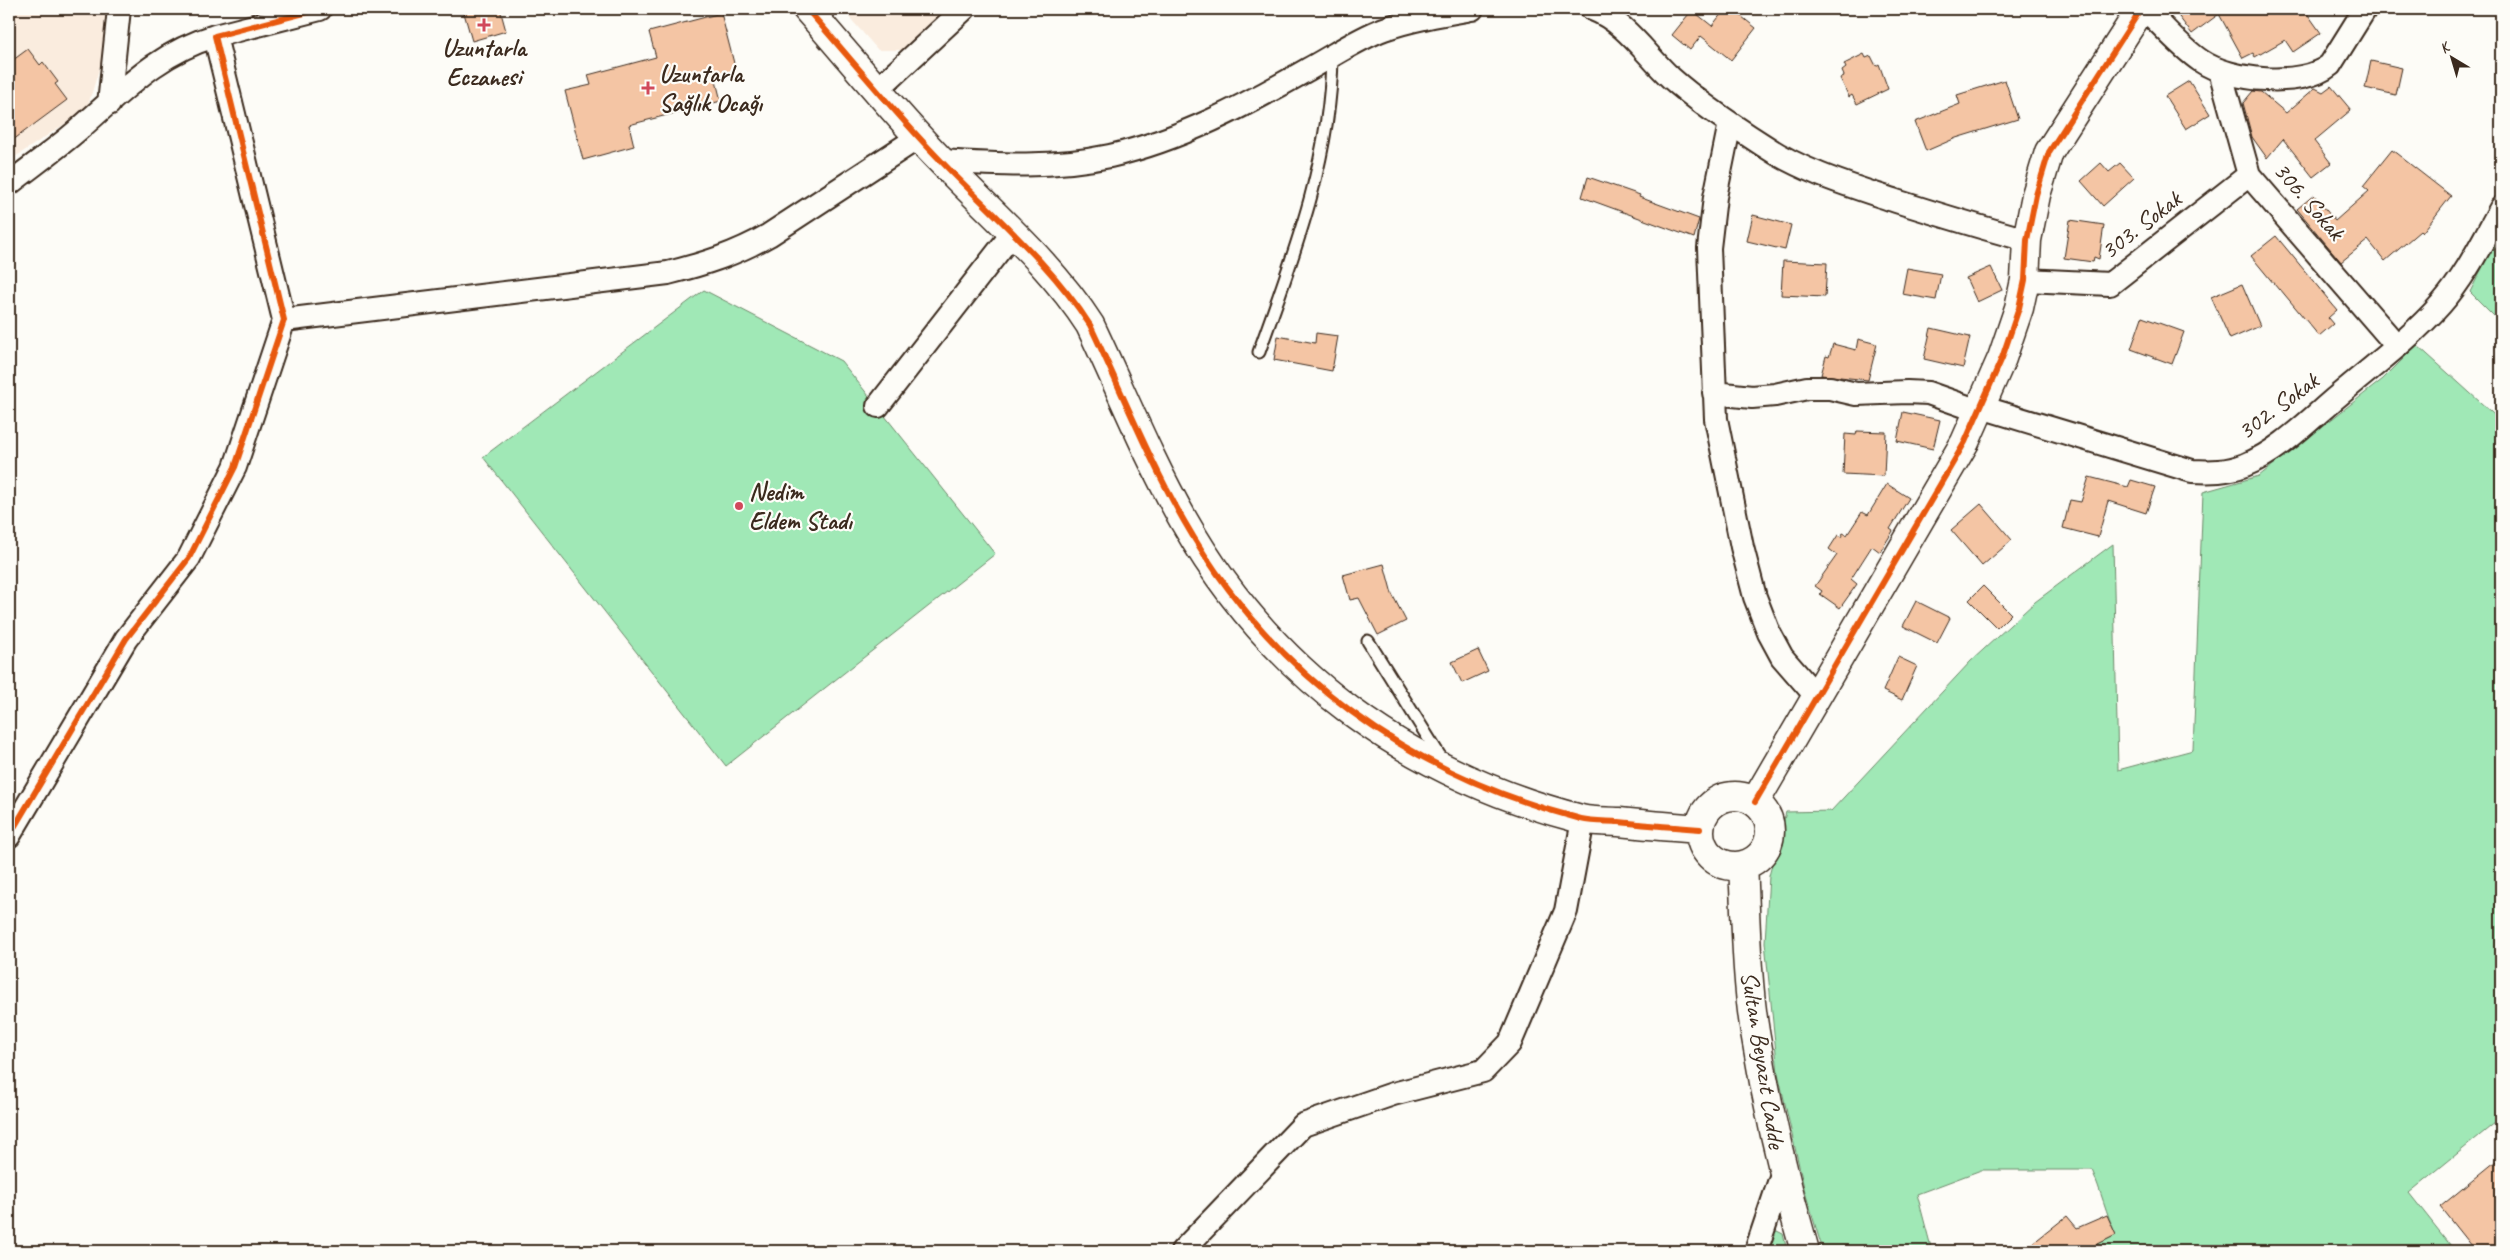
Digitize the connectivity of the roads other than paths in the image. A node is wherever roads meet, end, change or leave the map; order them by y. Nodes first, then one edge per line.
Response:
1 (119, 9) edge
2 (320, 9) edge
3 (807, 9) edge
4 (964, 9) edge
5 (1472, 9) edge
6 (1592, 9) edge
7 (2143, 9) edge
8 (2365, 9) edge
9 (261, 16) edge
10 (216, 36) junction
11 (1332, 56) junction
12 (2220, 71) junction
13 (878, 89) junction
14 (109, 104) junction
15 (1730, 122) junction
16 (919, 137) junction
17 (941, 161) junction
18 (2249, 175) junction
19 (9, 184) edge
20 (2501, 208) edge
21 (1012, 234) junction
22 (2027, 240) junction
23 (2025, 280) junction
24 (284, 320) junction
25 (2397, 346) junction
26 (1260, 352) dead end
27 (1714, 393) junction
28 (878, 406) dead end
29 (1980, 409) junction
30 (1368, 641) dead end
31 (1816, 696) junction
32 (1449, 770) junction
33 (1755, 802) junction
34 (1583, 820) junction
35 (1700, 829) junction
36 (9, 836) edge
37 (1743, 865) junction
38 (1782, 1174) junction
39 (1182, 1251) edge
40 (1756, 1251) edge
41 (1805, 1251) edge

1 - 14 street
2 - 9 street
3 - 13 street
4 - 13 street
5 - 11 street
6 - 15 street
7 - 12 street
7 - 22 street
8 - 12 street
9 - 10 street
10 - 14 street
10 - 24 street
11 - 17 street
11 - 26 lane
12 - 18 street, 306. Sokak
13 - 16 street
14 - 19 street
15 - 22 street
15 - 27 street
16 - 17 street
16 - 24 street
17 - 21 street
18 - 23 street, 303. Sokak
18 - 25 street, 306. Sokak
20 - 25 street, 302. Sokak
21 - 28 street
21 - 32 street
22 - 23 street
23 - 29 street
24 - 36 street
25 - 29 street, 302. Sokak
27 - 29 street, 302. Sokak
27 - 31 street
29 - 31 street
30 - 32 lane
31 - 33 street
32 - 34 street
33 - 35 street
33 - 37 street
34 - 35 street
34 - 39 street
35 - 37 street
37 - 38 street, Sultan Beyazıt Cadde
38 - 40 street
38 - 41 street, Sultan Beyazıt Cadde

